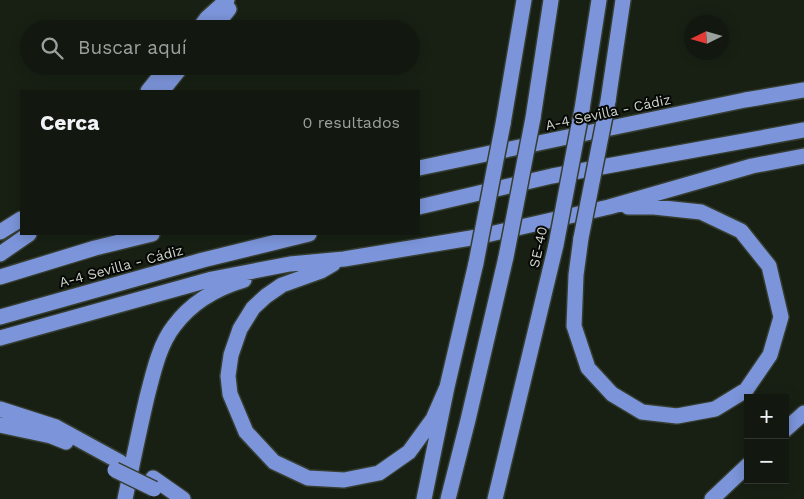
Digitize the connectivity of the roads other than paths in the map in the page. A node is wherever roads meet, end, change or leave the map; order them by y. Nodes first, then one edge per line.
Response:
1 (217, 0) edge
2 (227, 0) edge
3 (236, 0) edge
4 (524, 0) edge
5 (551, 0) edge
6 (599, 0) edge
7 (623, 0) edge
8 (208, 20) edge
9 (210, 20) edge
10 (212, 20) edge
11 (161, 75) edge
12 (175, 75) edge
13 (149, 90) edge
14 (163, 90) edge
15 (804, 90) edge
16 (804, 130) edge
17 (804, 156) edge
18 (420, 168) edge
19 (420, 207) edge
20 (609, 207) junction
21 (20, 220) edge
22 (0, 232) edge
23 (28, 235) edge
24 (148, 235) edge
25 (305, 235) edge
26 (0, 254) edge
27 (344, 259) junction
28 (290, 264) junction
29 (0, 277) edge
30 (0, 317) edge
31 (0, 338) edge
32 (447, 387) junction
33 (0, 409) edge
34 (804, 413) edge
35 (0, 425) edge
36 (789, 426) edge
37 (118, 466) junction
38 (744, 470) edge
39 (153, 484) junction
40 (125, 499) edge
41 (169, 499) edge
42 (183, 499) edge
43 (424, 499) edge
44 (448, 499) edge
45 (495, 499) edge
46 (712, 499) edge

1 - 8 highway
2 - 9 highway
3 - 10 highway
4 - 32 highway, bridge
5 - 44 highway, bridge
6 - 45 highway, SE-40 / SE-40, bridge
7 - 20 highway, bridge
11 - 13 highway
12 - 14 highway
15 - 18 highway, A-4 Sevilla - Cádiz
16 - 19 highway
17 - 20 highway
20 - 27 highway
21 - 22 highway
23 - 26 highway
24 - 29 highway, A-4 Sevilla - Cádiz
25 - 30 highway, A-4 Sevilla - Cádiz
27 - 28 highway
27 - 32 highway
28 - 31 highway
28 - 40 highway
32 - 43 highway
33 - 37 highway
34 - 36 highway
35 - 37 highway
37 - 39 highway, bridge
38 - 46 highway
39 - 41 highway
39 - 42 highway

